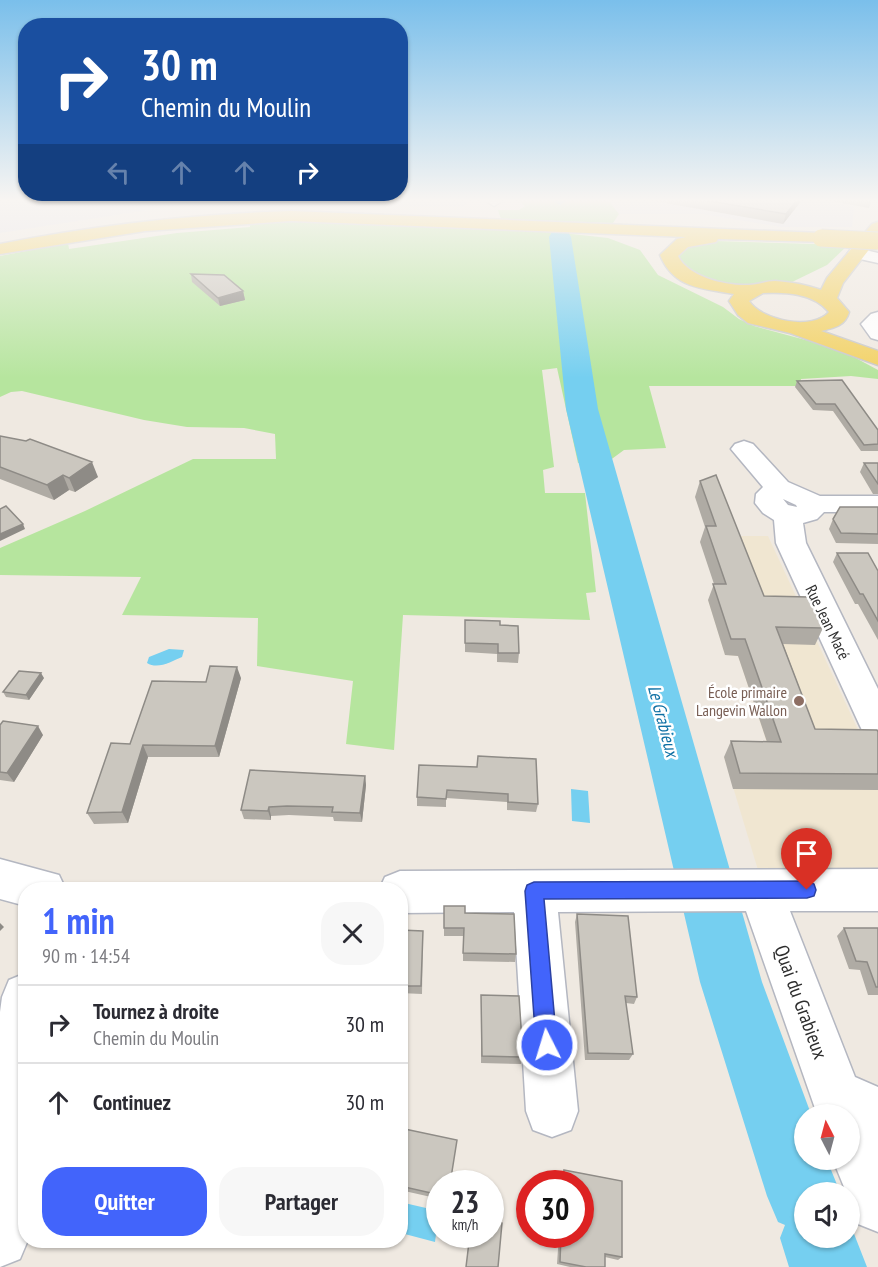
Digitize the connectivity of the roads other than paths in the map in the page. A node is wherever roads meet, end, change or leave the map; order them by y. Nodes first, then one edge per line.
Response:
1 (655, 259) edge
2 (671, 259) edge
3 (849, 259) edge
4 (851, 259) edge
5 (788, 288) junction
6 (745, 299) junction
7 (826, 299) junction
8 (837, 318) junction
9 (878, 318) edge
10 (791, 327) junction
11 (878, 334) edge
12 (878, 357) edge
13 (744, 449) dead end
14 (781, 501) junction
15 (878, 504) edge
16 (878, 726) edge
17 (750, 890) junction
18 (878, 890) edge
19 (534, 891) junction
20 (408, 892) edge
21 (18, 1067) edge
22 (838, 1104) edge
23 (860, 1108) edge
24 (552, 1111) dead end
25 (878, 1122) edge
26 (860, 1158) edge
27 (878, 1204) edge
28 (0, 1239) edge

1 - 6 main road
2 - 6 main road
3 - 5 main road
4 - 7 main road
5 - 6 main road
5 - 7 main road
6 - 10 main road
7 - 8 main road
8 - 10 main road
8 - 12 main road
9 - 11 street
10 - 12 main road
13 - 14 street
14 - 15 street
14 - 16 street, Rue Jean Macé
17 - 18 street
17 - 19 street
17 - 22 street, Quai du Grabieux
19 - 20 street
19 - 24 street
21 - 28 street
23 - 25 street
26 - 27 street, Quai du Grabieux

